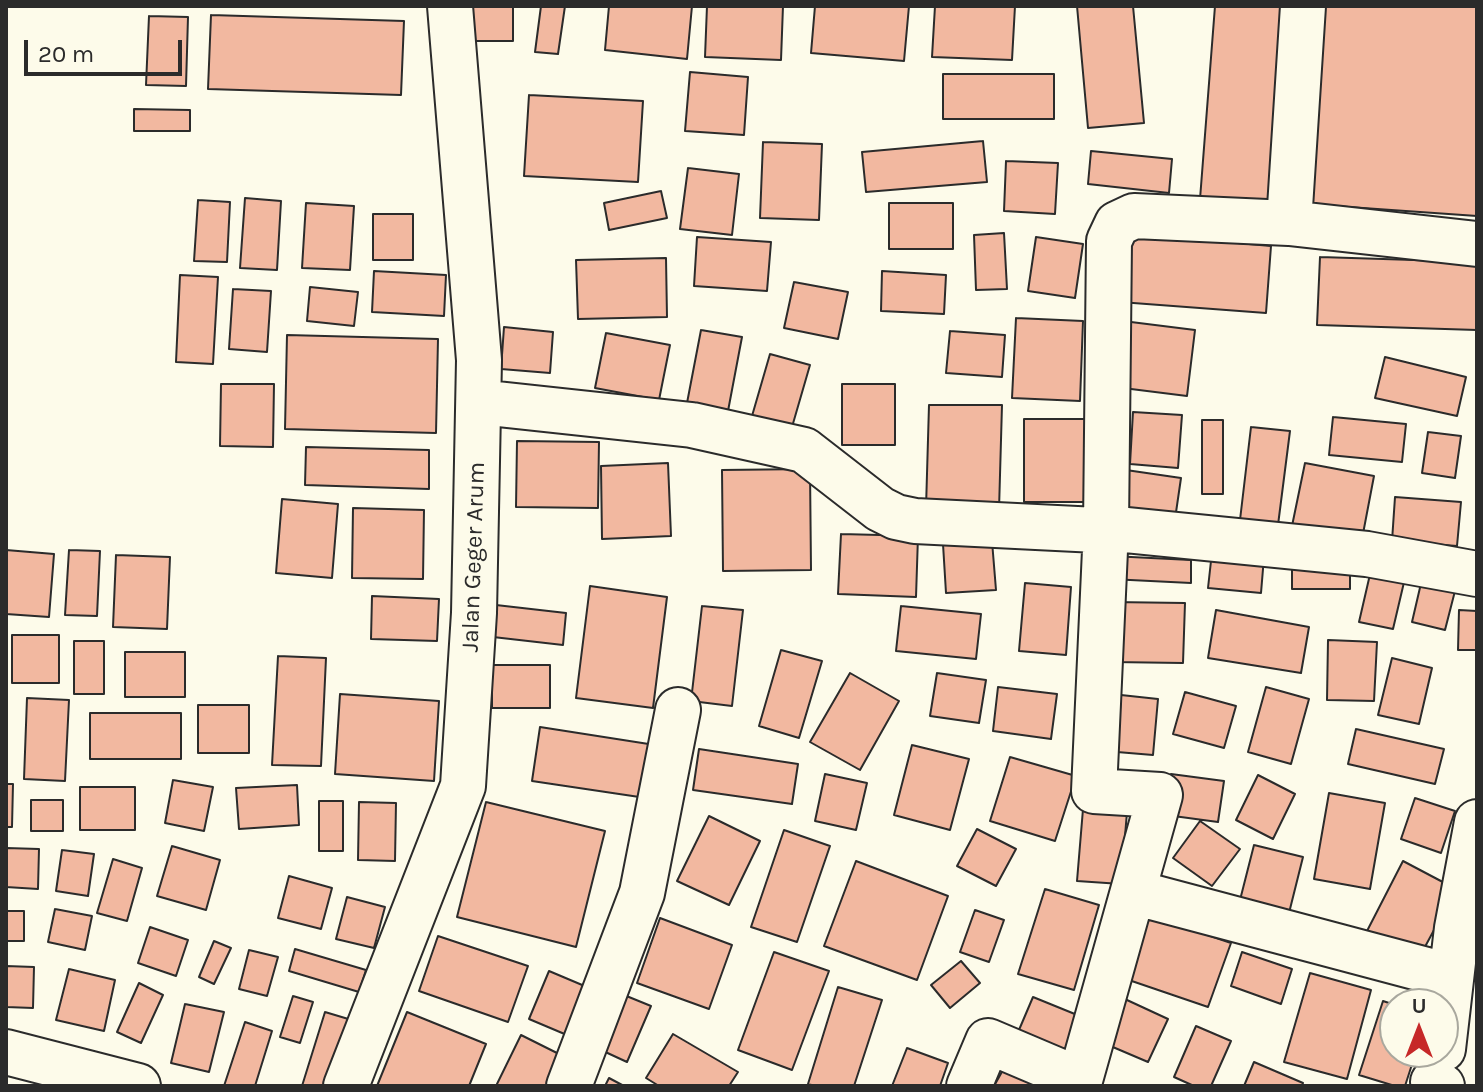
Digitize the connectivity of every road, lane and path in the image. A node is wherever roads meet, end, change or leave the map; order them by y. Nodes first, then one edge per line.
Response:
1 (450, 6) edge
2 (1303, 6) edge
3 (1289, 223) junction
4 (1477, 244) edge
5 (479, 402) junction
6 (1106, 528) junction
7 (1477, 574) edge
8 (678, 710) dead end
9 (1477, 822) edge
10 (1133, 892) junction
11 (1449, 976) junction
12 (6, 1052) edge
13 (1438, 1071) edge
14 (138, 1086) edge
15 (346, 1086) edge
16 (569, 1086) edge
17 (969, 1086) edge

1 - 5 street, Jalan Geger Arum
2 - 3 street
3 - 4 street
3 - 6 street
5 - 6 street
5 - 15 street, Jalan Geger Arum
6 - 7 street
6 - 10 street
8 - 16 street
9 - 11 street
10 - 11 street
10 - 17 street
11 - 13 street
12 - 14 street

